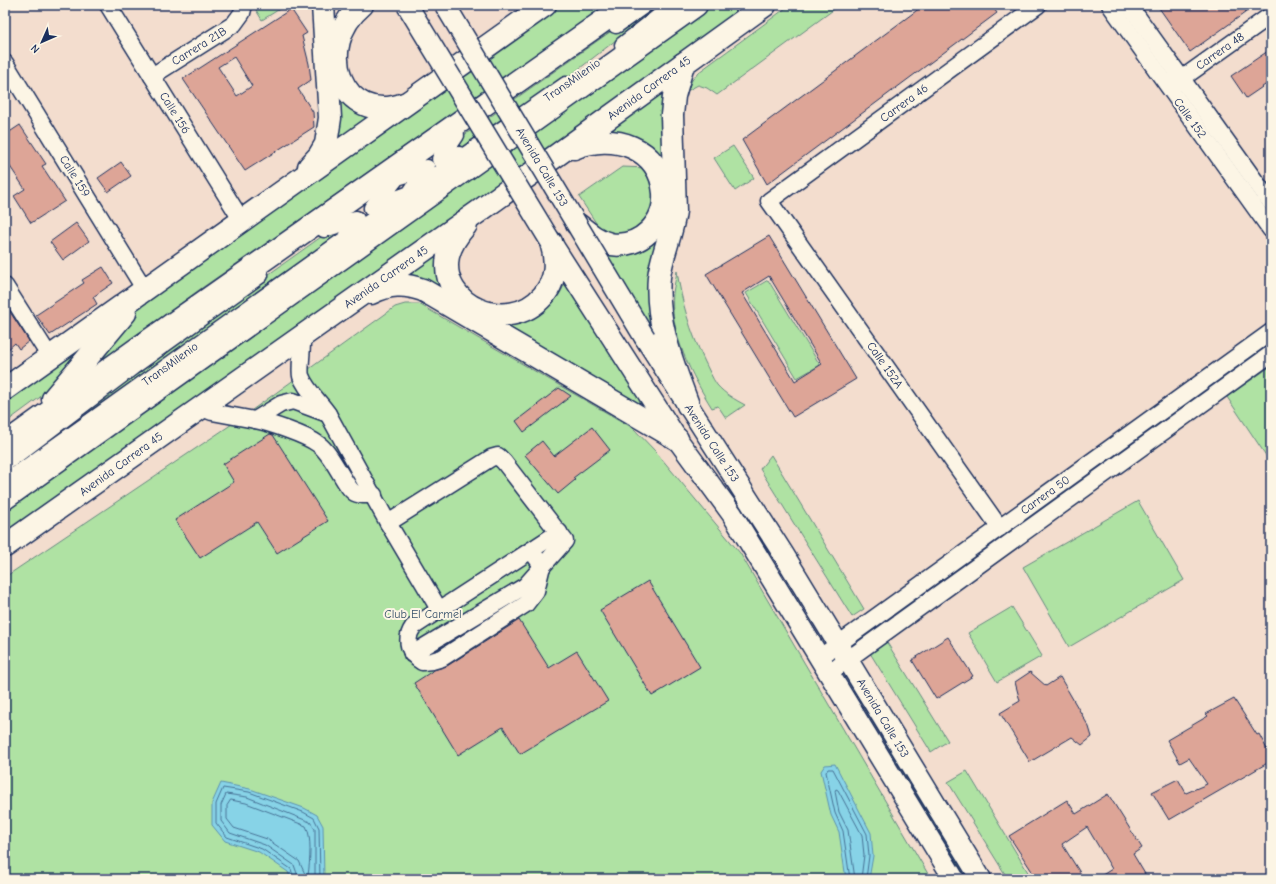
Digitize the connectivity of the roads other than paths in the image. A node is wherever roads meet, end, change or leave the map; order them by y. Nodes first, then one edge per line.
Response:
1 (108, 5) edge
2 (323, 5) edge
3 (362, 5) edge
4 (406, 5) edge
5 (434, 5) edge
6 (445, 5) edge
7 (523, 5) edge
8 (545, 5) edge
9 (626, 5) edge
10 (644, 5) edge
11 (674, 5) edge
12 (696, 5) edge
13 (764, 5) edge
14 (1038, 5) edge
15 (1110, 5) edge
16 (1129, 5) edge
17 (243, 9) edge
18 (1271, 15) edge
19 (502, 36) junction
20 (5, 63) edge
21 (683, 64) junction
22 (152, 76) junction
23 (10, 83) edge
24 (1175, 83) junction
25 (408, 102) junction
26 (456, 135) junction
27 (468, 152) junction
28 (552, 158) junction
29 (433, 164) junction
30 (397, 177) junction
31 (289, 188) junction
32 (410, 194) junction
33 (769, 202) joint
34 (1271, 203) edge
35 (372, 208) junction
36 (478, 212) junction
37 (356, 219) junction
38 (242, 222) junction
39 (577, 224) junction
40 (324, 230) junction
41 (1271, 230) edge
42 (551, 242) junction
43 (336, 246) junction
44 (5, 286) edge
45 (145, 290) junction
46 (345, 306) junction
47 (1271, 332) edge
48 (302, 336) junction
49 (642, 340) junction
50 (1271, 354) edge
51 (50, 357) junction
52 (5, 389) edge
53 (688, 405) junction
54 (199, 407) junction
55 (328, 414) junction
56 (255, 420) junction
57 (27, 428) junction
58 (677, 439) junction
59 (5, 444) edge
60 (5, 463) edge
61 (5, 484) edge
62 (374, 496) junction
63 (5, 498) edge
64 (732, 514) junction
65 (388, 523) junction
66 (1000, 528) junction
67 (559, 532) junction
68 (5, 546) edge
69 (531, 550) junction
70 (511, 564) junction
71 (542, 566) junction
72 (525, 586) junction
73 (440, 611) junction
74 (843, 652) junction
75 (412, 654) junction
76 (824, 666) junction
77 (954, 879) edge
78 (981, 879) edge

1 - 22 street, Calle 156
2 - 31 highway
3 - 25 highway
4 - 42 main road, Avenida Calle 153, bridge
5 - 49 main road, Avenida Calle 153
6 - 39 main road, Avenida Calle 153, bridge
7 - 19 highway
8 - 19 highway
9 - 57 highway
10 - 26 street, TransMilenio
11 - 27 street, TransMilenio
12 - 63 highway
13 - 21 highway, Avenida Carrera 45
14 - 33 street, Carrera 46
15 - 24 street, Calle 152
16 - 24 street, Calle 152
17 - 22 street, Carrera 21B
18 - 24 street, Carrera 48
19 - 25 highway
20 - 23 street, Calle 159
21 - 28 highway, Avenida Carrera 45
21 - 53 highway
22 - 38 street, Calle 156
23 - 45 street, Calle 159
24 - 34 street, Calle 152
24 - 41 street, Calle 152
25 - 31 highway
26 - 29 street, TransMilenio
26 - 30 street, TransMilenio
27 - 29 street, TransMilenio
27 - 32 street, TransMilenio
28 - 36 highway, Avenida Carrera 45
28 - 39 highway
29 - 30 street, TransMilenio
29 - 32 street, TransMilenio
30 - 35 street, TransMilenio
30 - 40 street, TransMilenio
31 - 38 highway
32 - 35 street, TransMilenio
32 - 43 street, TransMilenio
33 - 66 street, Calle 152A
35 - 37 street, TransMilenio
36 - 42 highway
36 - 46 highway, Avenida Carrera 45
37 - 40 street, TransMilenio
37 - 43 street, TransMilenio
38 - 45 highway
39 - 49 main road, Avenida Calle 153, bridge
40 - 60 street, TransMilenio
42 - 58 main road, Avenida Calle 153
43 - 61 street, TransMilenio
44 - 51 street
45 - 51 highway
45 - 57 highway
46 - 48 highway, Avenida Carrera 45
46 - 58 highway
47 - 66 street, Carrera 50
48 - 54 highway, Avenida Carrera 45
48 - 55 street
49 - 53 main road, Avenida Calle 153
49 - 64 main road, Avenida Calle 153
50 - 74 street, Carrera 50
51 - 52 highway
53 - 74 main road, Avenida Calle 153
54 - 56 street
54 - 68 highway, Avenida Carrera 45
55 - 56 street
55 - 62 street
56 - 62 street
57 - 59 highway
58 - 64 main road, Avenida Calle 153
62 - 65 street
64 - 76 main road, Avenida Calle 153
65 - 67 street
65 - 73 street
66 - 74 street, Carrera 50
67 - 69 street
67 - 71 street
69 - 70 street
69 - 71 street
70 - 72 street
70 - 73 street
71 - 72 street
71 - 75 street
72 - 75 street
73 - 75 street
74 - 76 street, Carrera 50
74 - 78 main road, Avenida Calle 153
76 - 77 main road, Avenida Calle 153

